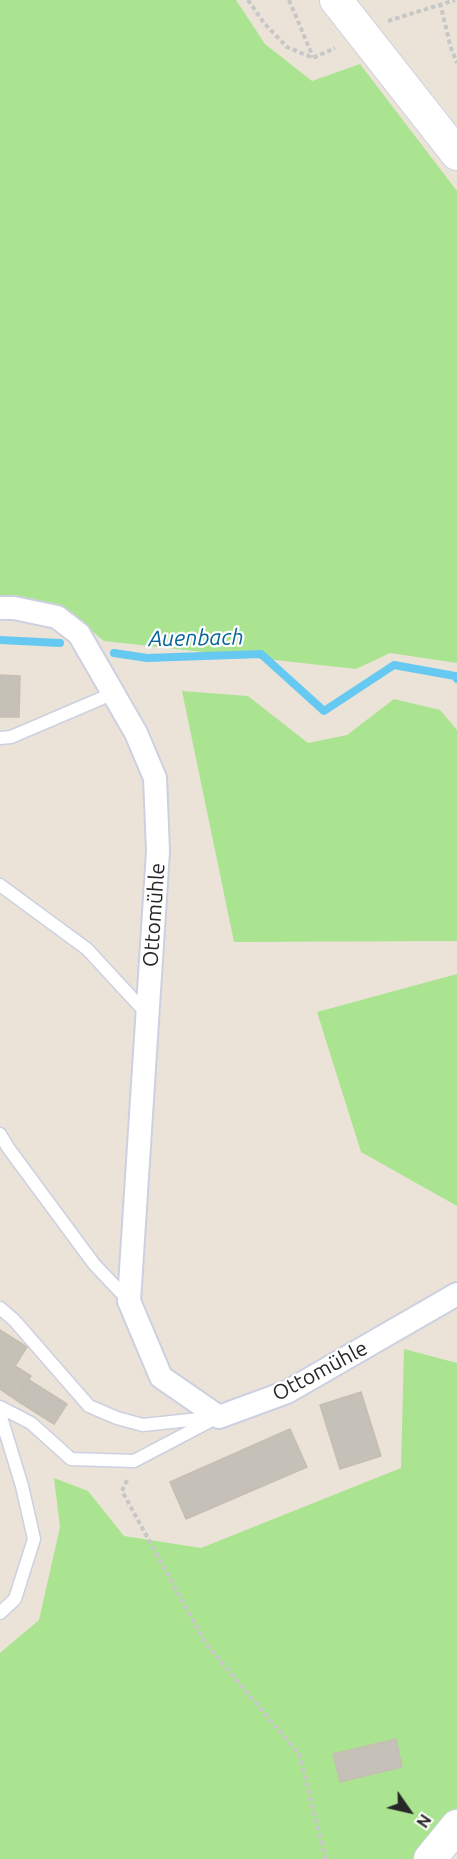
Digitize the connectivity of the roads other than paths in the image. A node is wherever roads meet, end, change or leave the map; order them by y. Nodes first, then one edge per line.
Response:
1 (336, 0) edge
2 (457, 154) edge
3 (0, 608) edge
4 (114, 693) junction
5 (0, 738) edge
6 (0, 885) edge
7 (148, 1015) junction
8 (0, 1134) edge
9 (4, 1148) edge
10 (457, 1294) edge
11 (129, 1301) junction
12 (0, 1308) edge
13 (0, 1407) edge
14 (0, 1414) edge
15 (219, 1417) junction
16 (0, 1613) edge
17 (457, 1826) edge
18 (430, 1859) edge

1 - 2 main road
3 - 4 street, Ottomühle
4 - 5 lane
4 - 7 street, Ottomühle
6 - 7 lane
7 - 11 street, Ottomühle
8 - 9 lane, Ottomühle
9 - 11 lane, Ottomühle
10 - 15 street, Ottomühle
11 - 15 street, Ottomühle
12 - 15 lane
13 - 15 lane
14 - 16 lane
17 - 18 main road

